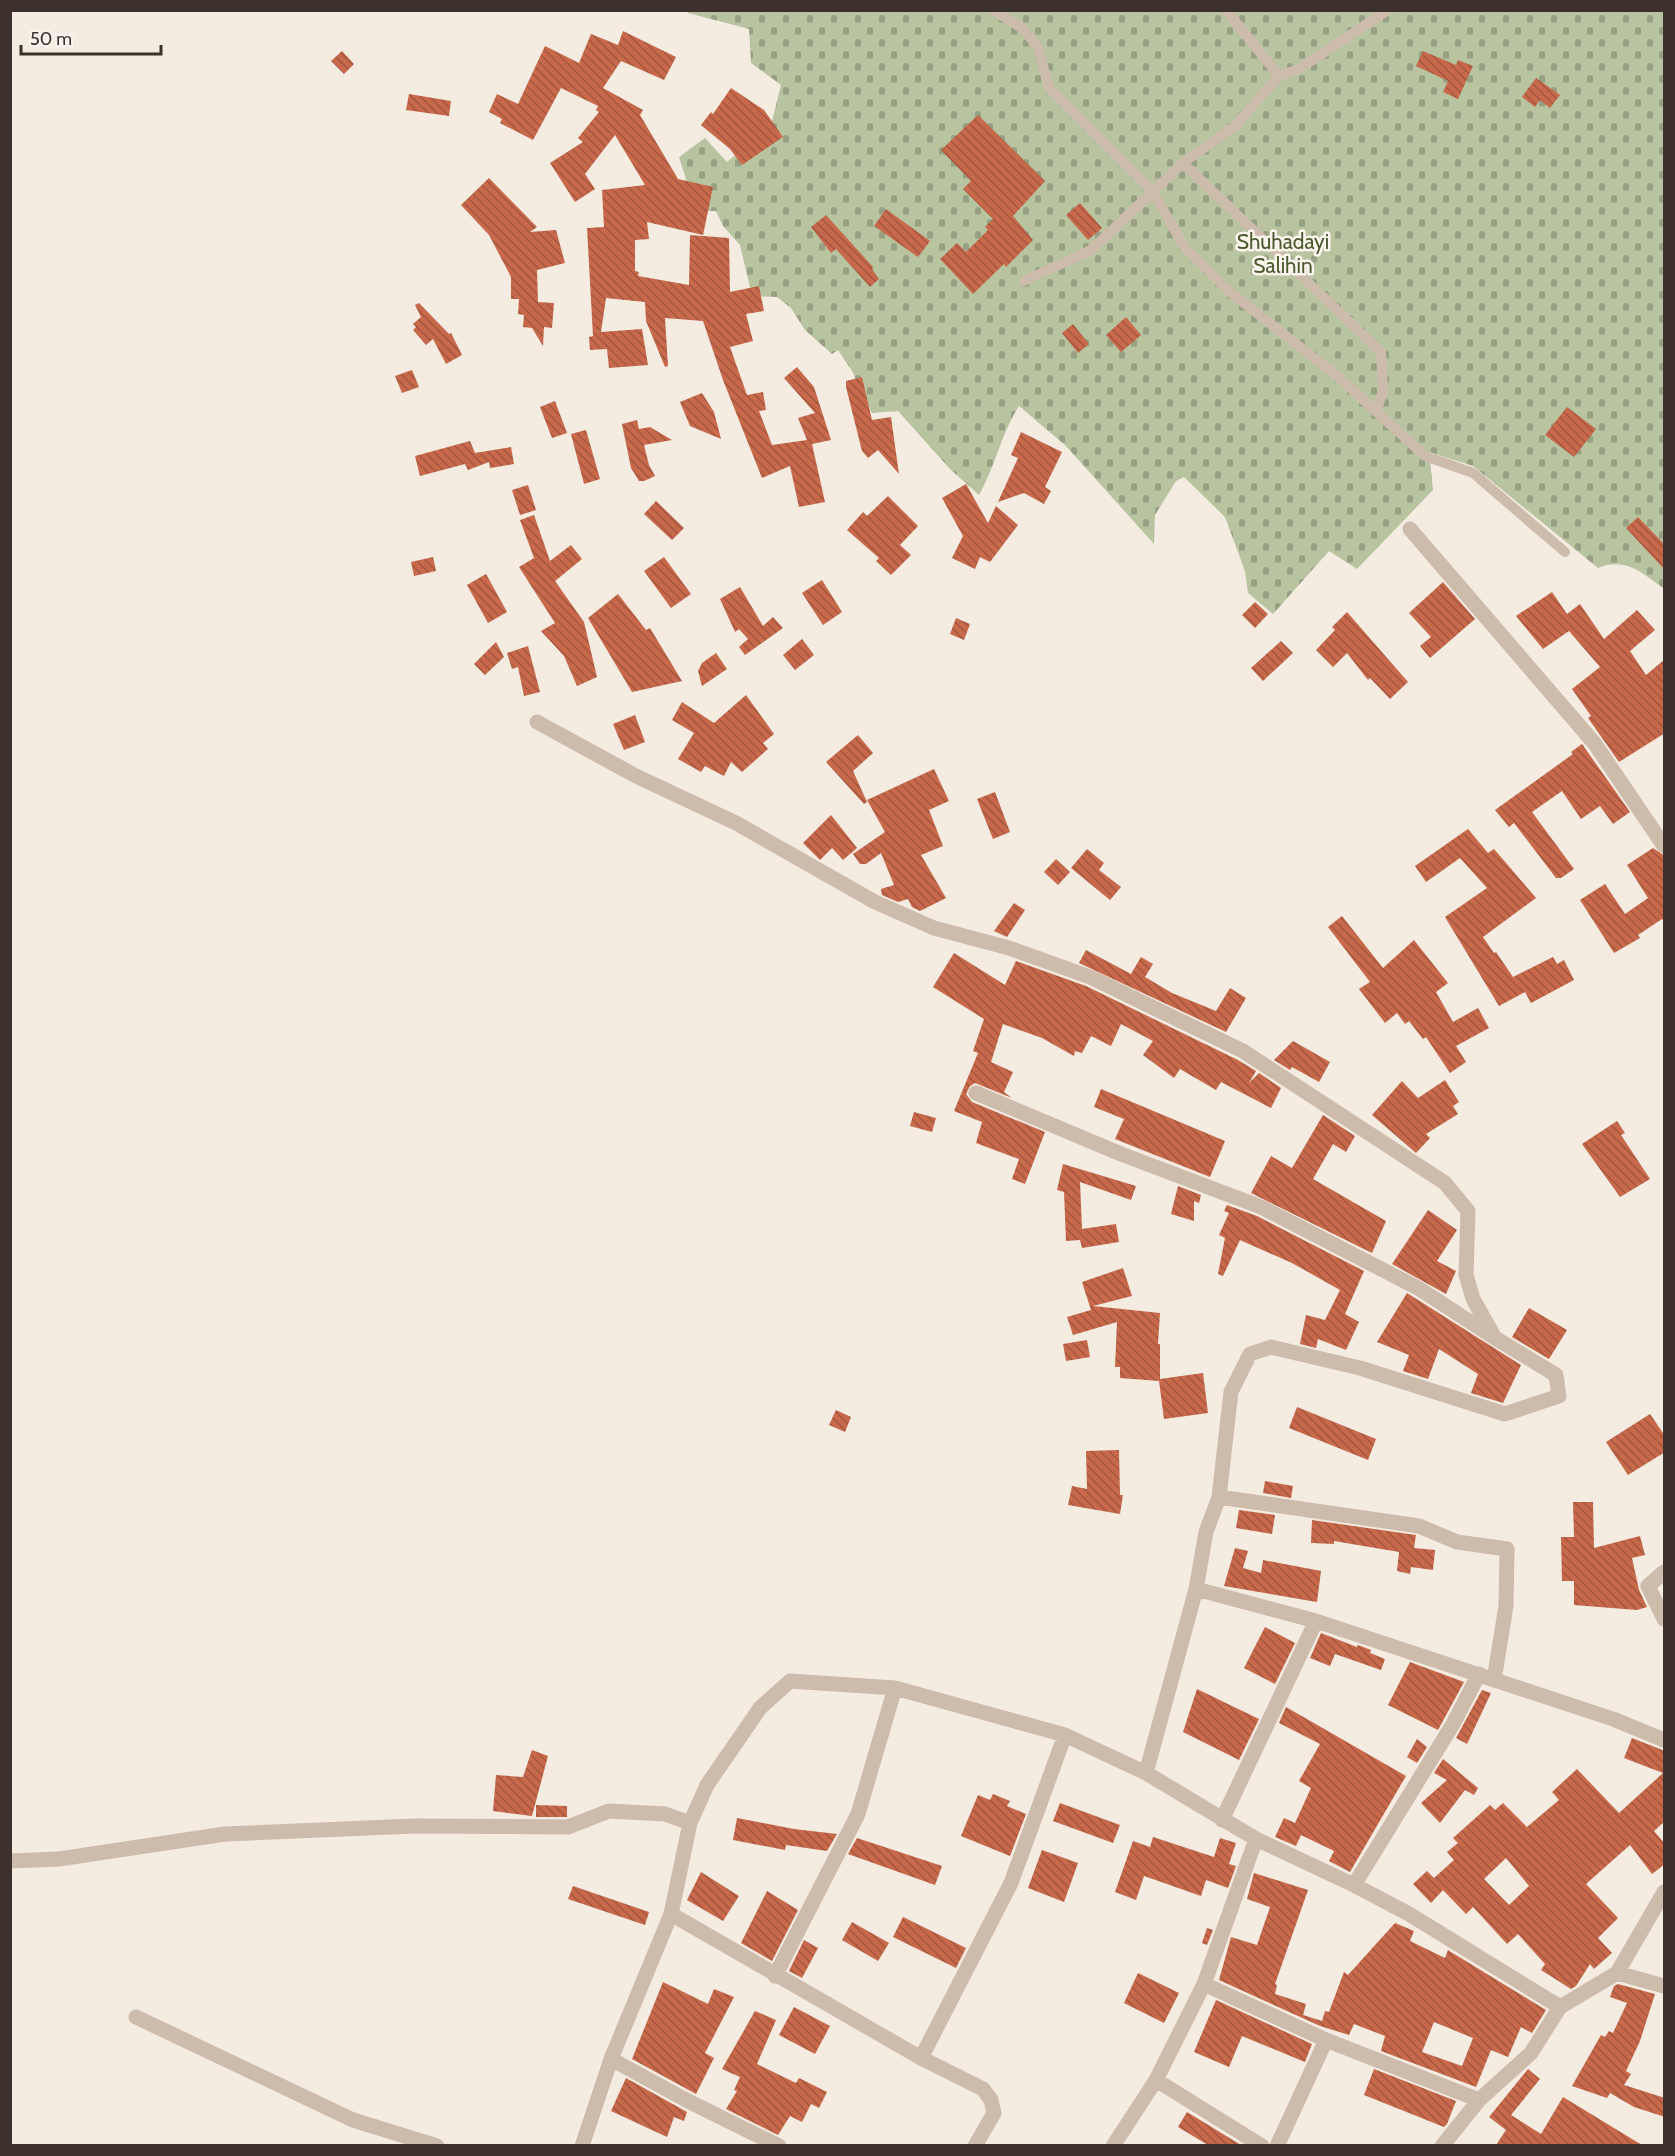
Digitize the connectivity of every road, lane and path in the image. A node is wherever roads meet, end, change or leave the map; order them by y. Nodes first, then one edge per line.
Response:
1 (993, 10) edge
2 (1226, 10) edge
3 (1388, 10) edge
4 (1279, 76) junction
5 (1183, 163) junction
6 (1153, 192) junction
7 (1024, 281) dead end
8 (1376, 412) junction
9 (1410, 529) dead end
10 (1565, 552) dead end
11 (537, 722) dead end
12 (1665, 846) edge
13 (976, 1093) dead end
14 (1495, 1338) junction
15 (1219, 1497) junction
16 (1665, 1572) edge
17 (1196, 1589) junction
18 (1665, 1619) edge
19 (1316, 1621) junction
20 (1479, 1674) junction
21 (1494, 1680) junction
22 (895, 1688) junction
23 (1065, 1735) junction
24 (1665, 1740) edge
25 (1146, 1773) junction
26 (1222, 1820) junction
27 (690, 1823) junction
28 (1256, 1839) junction
29 (10, 1861) edge
30 (1354, 1885) junction
31 (1665, 1892) edge
32 (671, 1914) junction
33 (1617, 1973) junction
34 (775, 1976) junction
35 (1203, 1984) junction
36 (1665, 1986) edge
37 (1560, 2007) junction
38 (136, 2017) dead end
39 (1326, 2040) junction
40 (921, 2058) junction
41 (612, 2060) junction
42 (1156, 2079) junction
43 (1479, 2100) junction
44 (437, 2145) edge
45 (582, 2145) edge
46 (779, 2145) edge
47 (975, 2145) edge
48 (1113, 2145) edge
49 (1262, 2145) edge
50 (1277, 2145) edge
51 (1442, 2145) edge

1 - 6 lane
2 - 4 lane
3 - 4 lane
4 - 5 lane
5 - 6 lane
5 - 8 lane
6 - 7 lane
6 - 8 lane
8 - 10 lane
9 - 12 street
11 - 14 street
13 - 14 street
14 - 15 street
15 - 17 street
15 - 21 street
16 - 18 street
17 - 19 street
17 - 25 street
19 - 20 street
19 - 26 street
20 - 21 street
20 - 30 street
21 - 24 street
22 - 23 street
22 - 27 street
22 - 34 street
23 - 25 street
23 - 40 street
25 - 26 street
26 - 28 street
27 - 29 street
27 - 32 street
28 - 30 street
28 - 35 street
30 - 37 street
31 - 33 street
32 - 34 street
32 - 41 street
33 - 36 street
33 - 37 street
34 - 40 street
35 - 39 street
35 - 42 street
37 - 43 street
38 - 44 street
39 - 43 street
39 - 50 street
40 - 47 street
41 - 45 street
41 - 46 street
42 - 48 street
42 - 49 street
43 - 51 street

